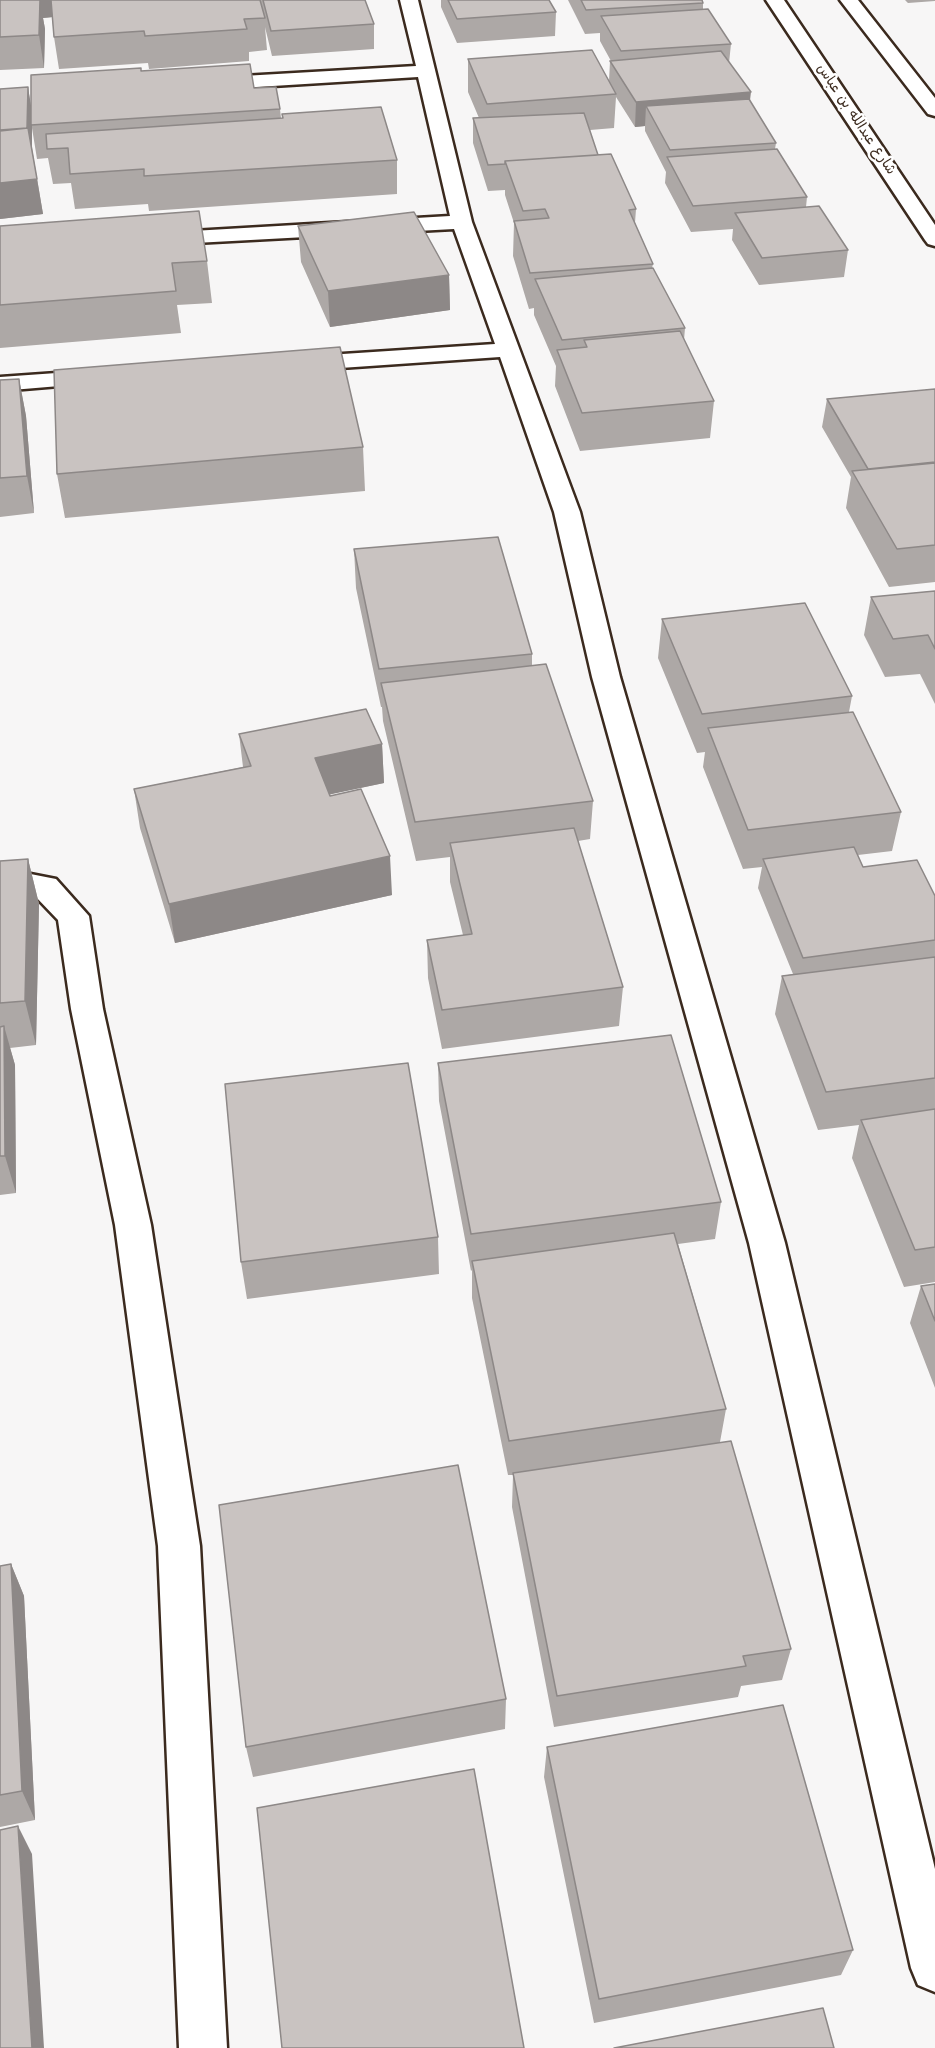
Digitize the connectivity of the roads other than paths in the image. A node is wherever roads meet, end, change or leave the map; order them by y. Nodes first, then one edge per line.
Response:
1 (410, 0) edge
2 (775, 0) edge
3 (849, 0) edge
4 (426, 70) junction
5 (189, 85) edge
6 (935, 110) edge
7 (462, 222) junction
8 (142, 240) edge
9 (935, 240) edge
10 (508, 350) junction
11 (272, 366) edge
12 (118, 376) edge
13 (0, 384) edge
14 (0, 879) edge
15 (935, 1968) edge
16 (203, 2048) edge

1 - 4 street
2 - 9 street, شارع عبدالله بن عباس
3 - 6 street
4 - 5 street
4 - 7 street
7 - 8 street
7 - 10 street
10 - 11 street
10 - 15 street
12 - 13 street
14 - 16 street

